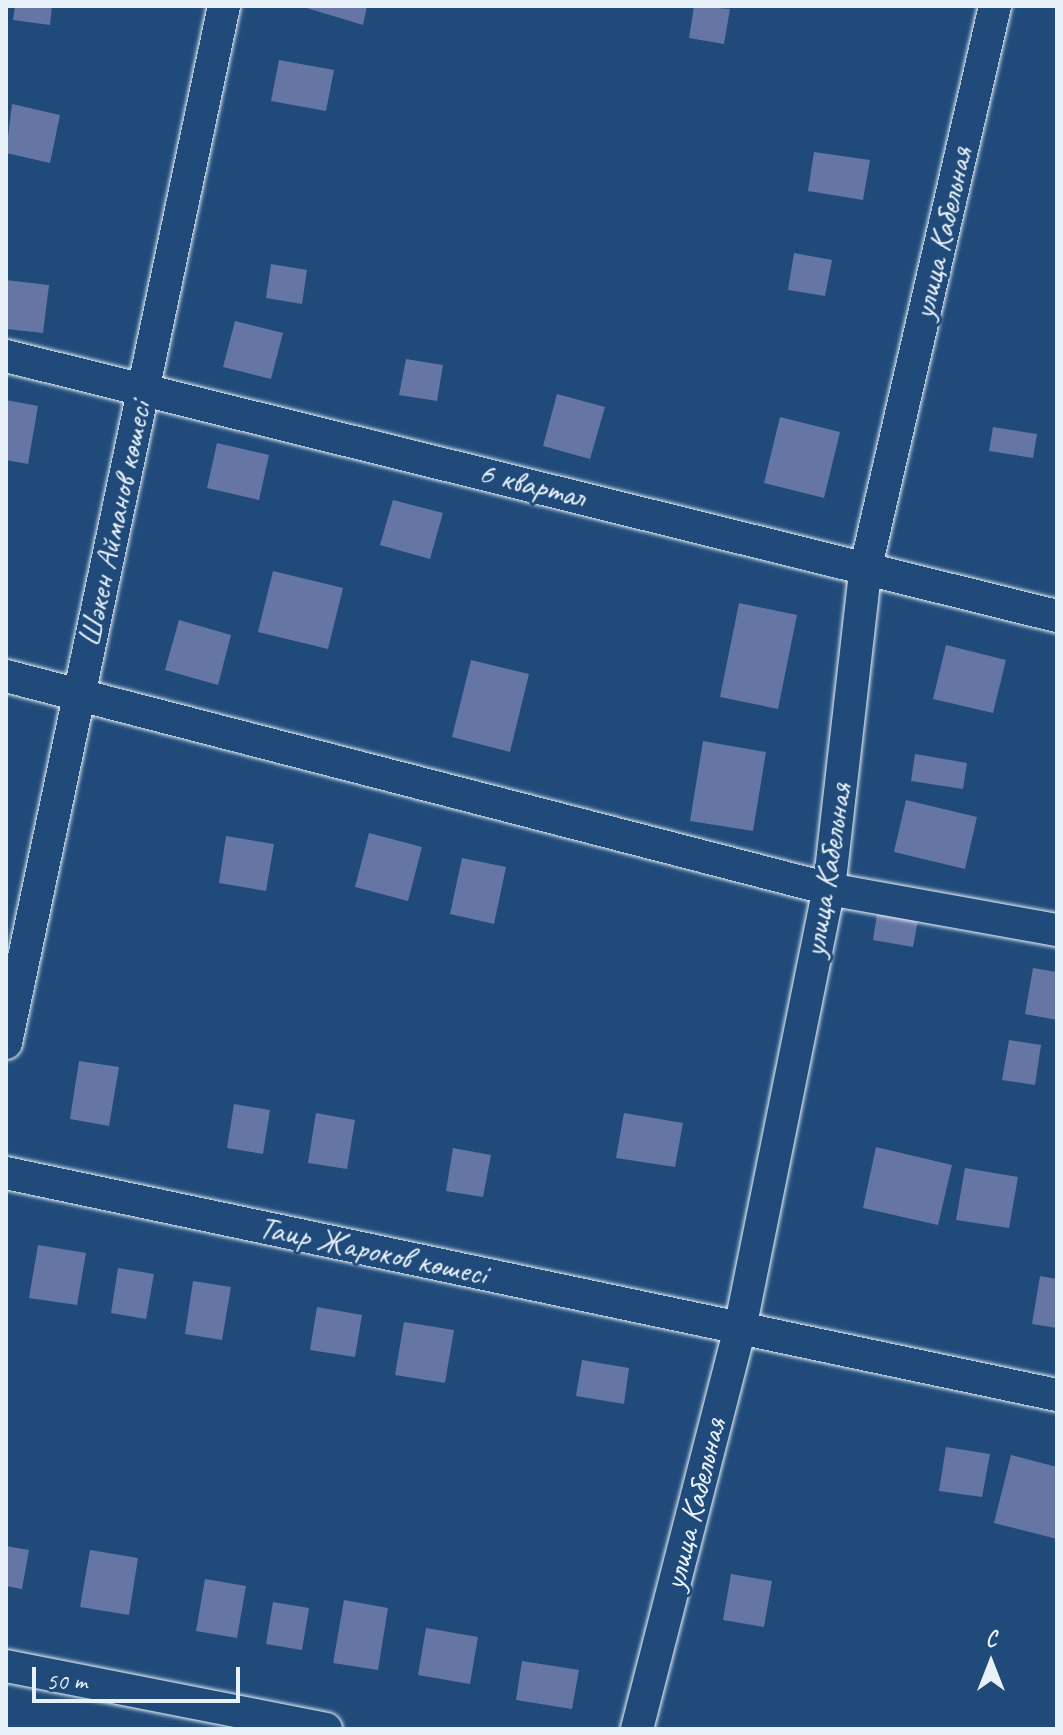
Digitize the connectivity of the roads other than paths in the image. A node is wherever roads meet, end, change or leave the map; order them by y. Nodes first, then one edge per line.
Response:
1 (224, 6) edge
2 (995, 6) edge
3 (6, 356) edge
4 (144, 386) junction
5 (865, 571) junction
6 (1057, 616) edge
7 (6, 676) edge
8 (80, 693) junction
9 (829, 889) junction
10 (1057, 930) edge
11 (6, 1043) edge
12 (6, 1173) edge
13 (740, 1329) junction
14 (1057, 1395) edge
15 (6, 1666) edge
16 (326, 1729) edge
17 (637, 1729) edge

1 - 4 street, Шәкен Айманов көшесі
2 - 5 street, улица Кабельная
3 - 4 street, 6 квартал
4 - 5 street, 6 квартал
4 - 8 street, Шәкен Айманов көшесі
5 - 6 street, 6 квартал
5 - 9 street, улица Кабельная
7 - 8 street
8 - 9 street
8 - 11 street, Шәкен Айманов көшесі
9 - 10 street
9 - 13 street, улица Кабельная
12 - 13 street, Таир Жароков көшесі
13 - 14 street, Таир Жароков көшесі
13 - 17 street, улица Кабельная
15 - 16 street

